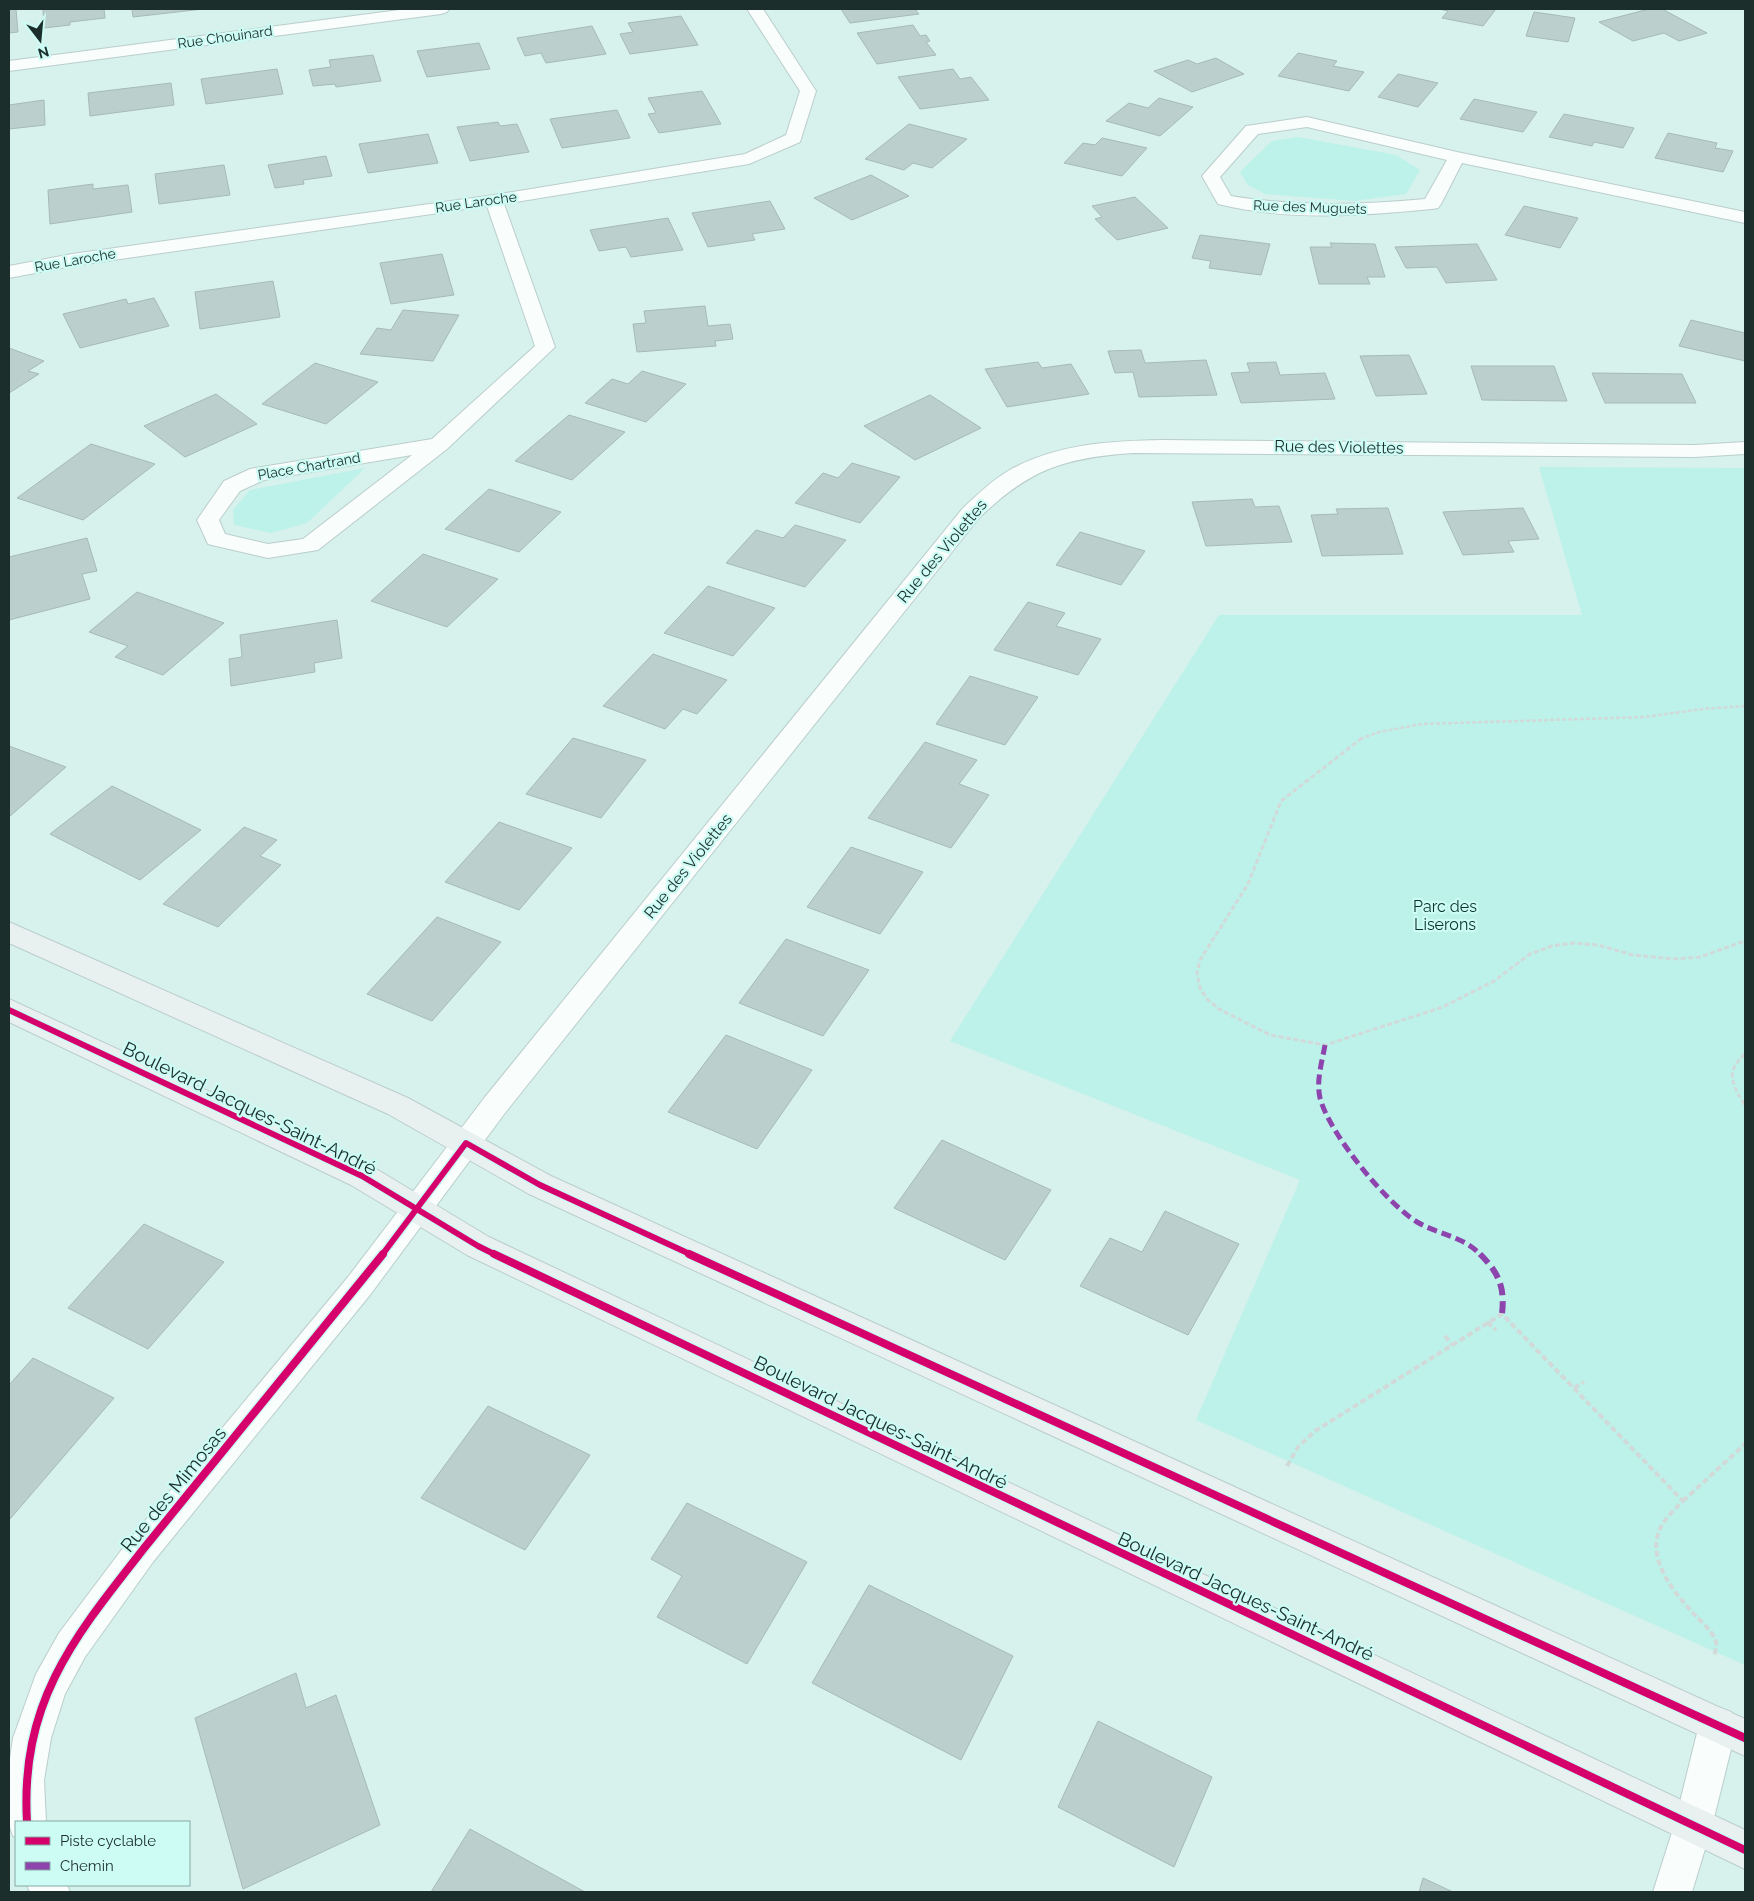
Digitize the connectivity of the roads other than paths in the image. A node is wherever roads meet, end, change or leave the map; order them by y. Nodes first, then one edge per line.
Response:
1 (441, 9) edge
2 (755, 9) edge
3 (9, 66) edge
4 (1457, 157) junction
5 (494, 200) junction
6 (1745, 218) edge
7 (9, 272) edge
8 (438, 444) junction
9 (1745, 448) edge
10 (9, 932) edge
11 (9, 1010) edge
12 (466, 1143) junction
13 (419, 1209) junction
14 (1732, 1731) edge
15 (27, 1821) edge
16 (1693, 1826) junction
17 (1745, 1850) edge
18 (1672, 1892) edge

1 - 3 street, Rue Chouinard
2 - 5 street, Rue Laroche
4 - 4 street, Rue des Muguets
4 - 6 street, Rue des Muguets
5 - 7 street, Rue Laroche
5 - 8 street, Place Chartrand
8 - 8 street, Place Chartrand
9 - 12 street, Rue des Violettes
10 - 12 street
11 - 13 street, Boulevard Jacques-Saint-André
12 - 13 street, Rue des Violettes
12 - 14 street
13 - 15 street, Rue des Mimosas
13 - 16 street, Boulevard Jacques-Saint-André
14 - 16 street
16 - 17 street, Boulevard Jacques-Saint-André
16 - 18 street

